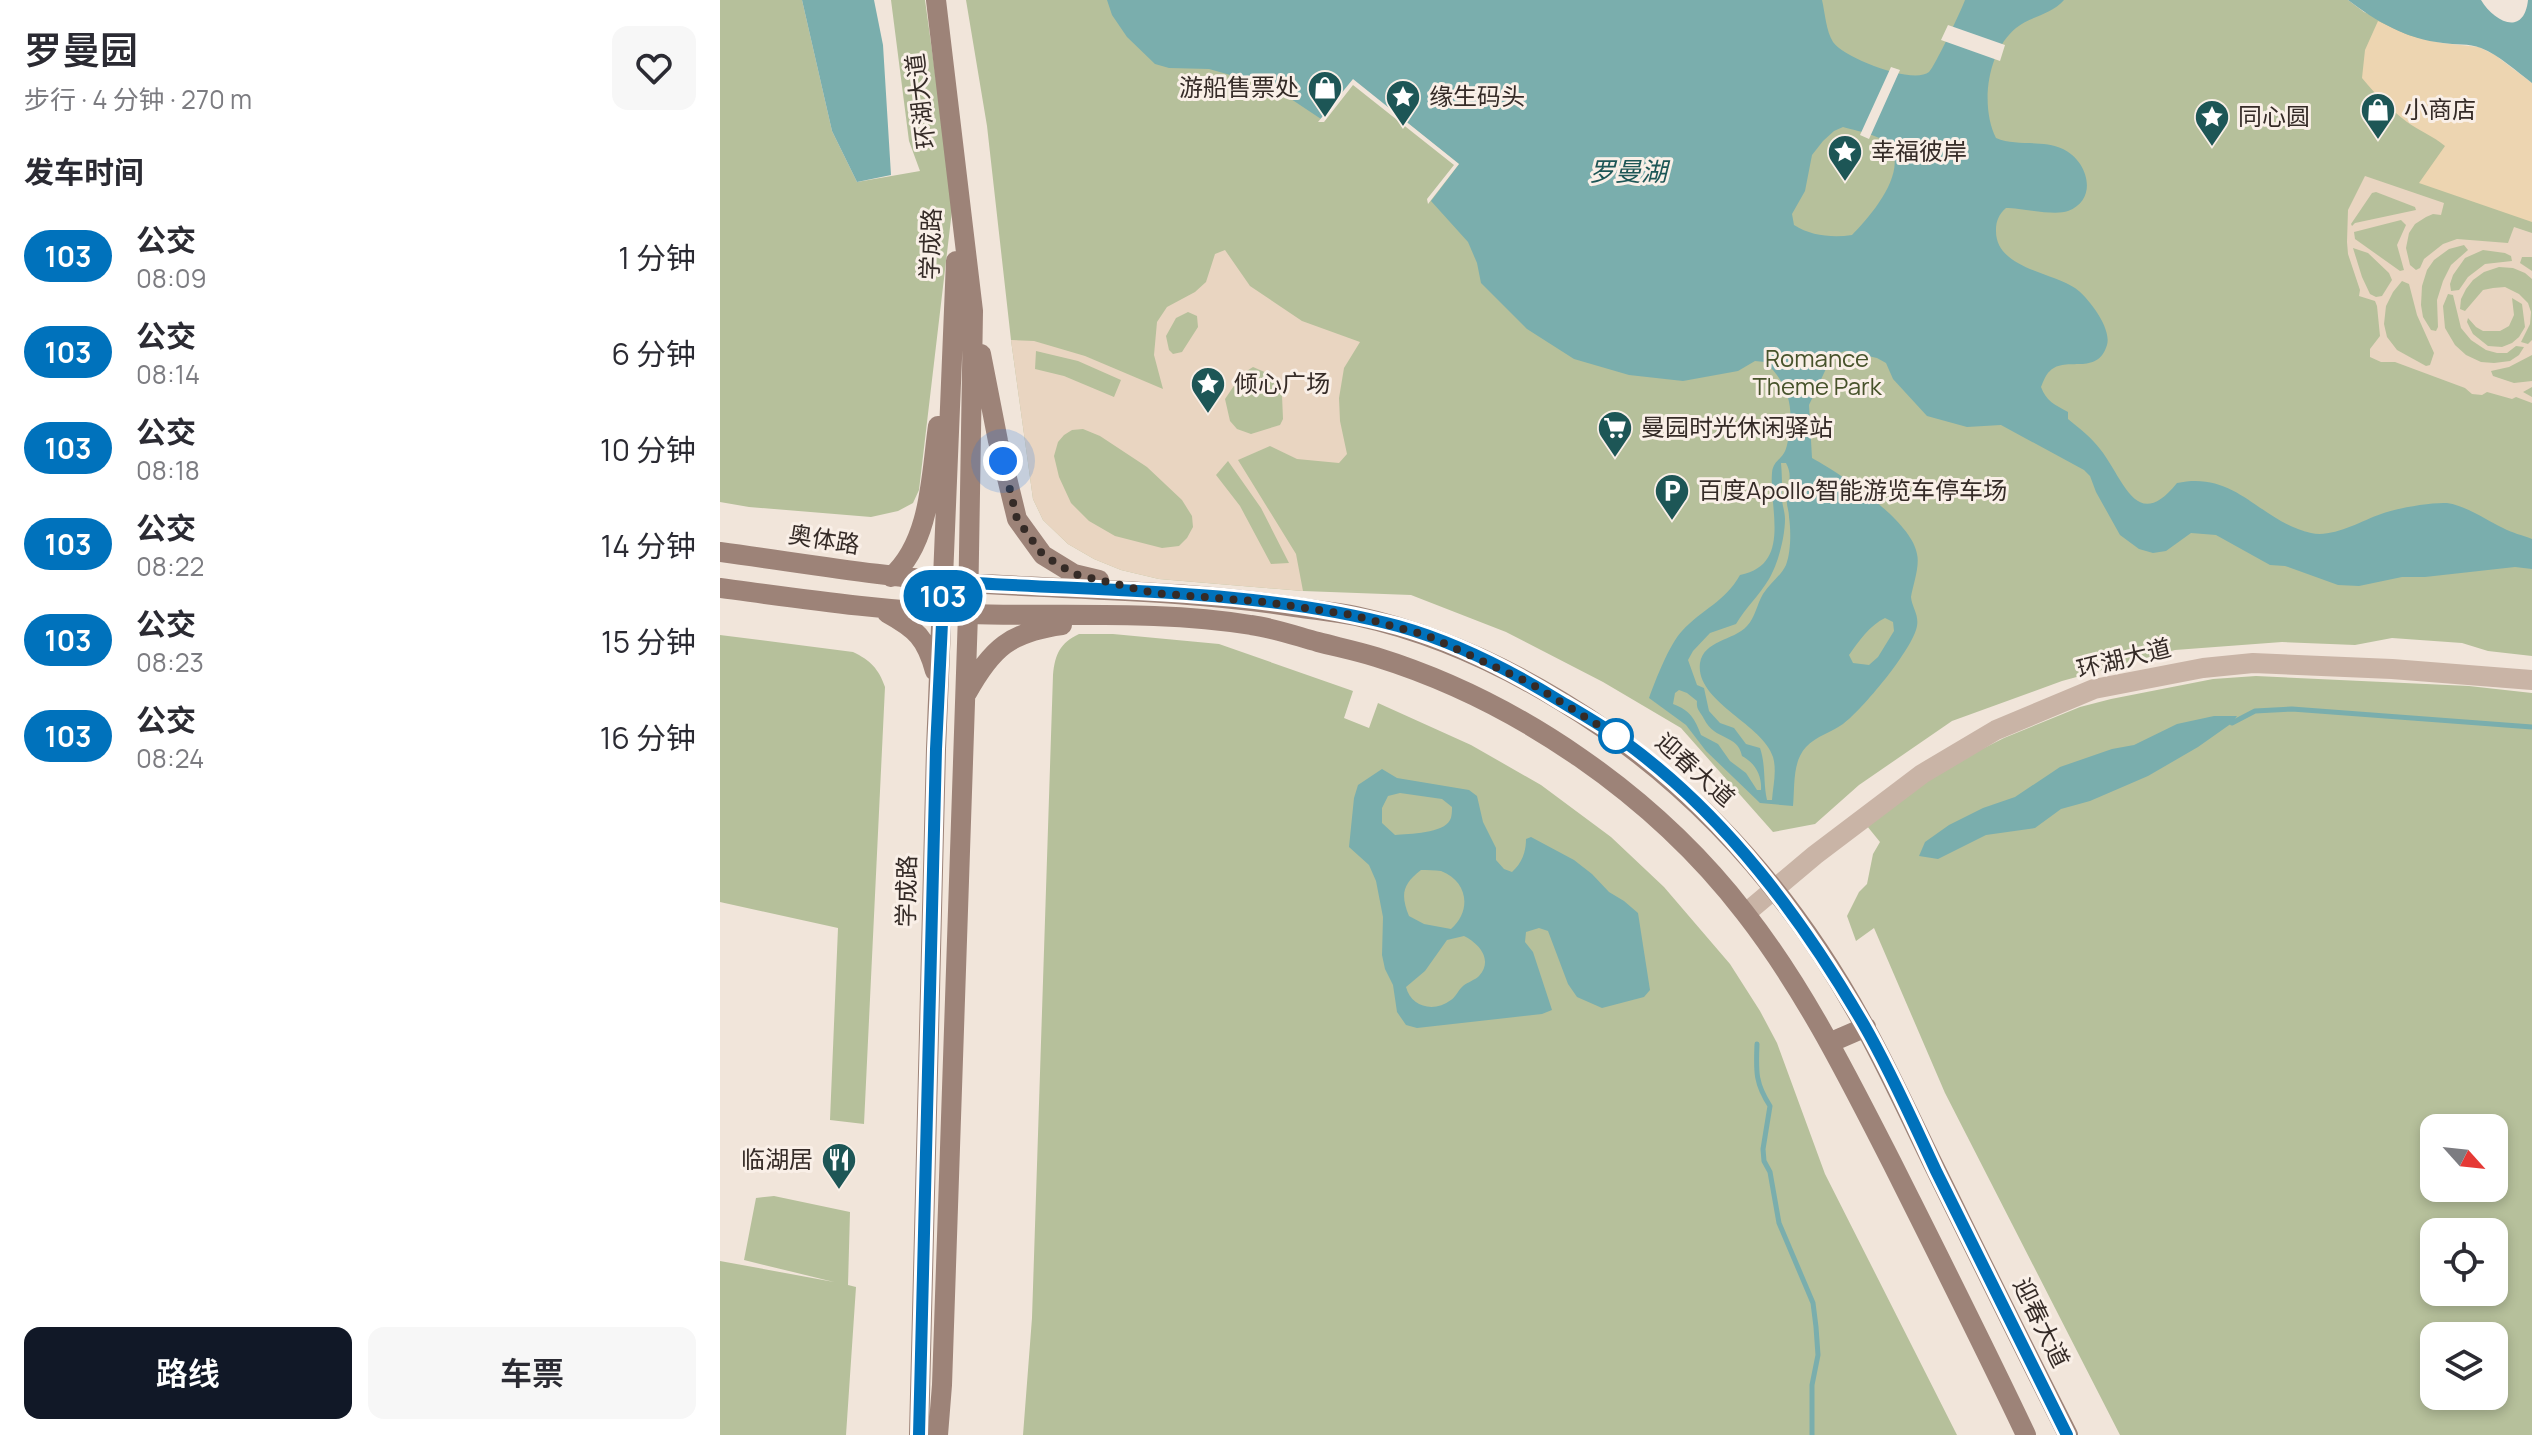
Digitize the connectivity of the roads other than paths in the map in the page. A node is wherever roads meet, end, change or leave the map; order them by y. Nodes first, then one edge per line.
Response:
1 (936, 0) edge
2 (959, 197) joint
3 (964, 307) junction
4 (720, 552) edge
5 (891, 577) junction
6 (944, 581) junction
7 (968, 583) junction
8 (720, 588) edge
9 (1154, 593) junction
10 (880, 609) junction
11 (942, 612) junction
12 (968, 614) junction
13 (1149, 617) junction
14 (2532, 680) edge
15 (939, 689) junction
16 (965, 696) junction
17 (1678, 787) junction
18 (1653, 814) junction
19 (1776, 890) junction
20 (1746, 913) junction
21 (1866, 1027) junction
22 (1829, 1043) junction
23 (919, 1435) edge
24 (938, 1435) edge
25 (2026, 1435) edge
26 (2068, 1435) edge

1 - 2 main road, 环湖大道
2 - 3 main road, 学成路
3 - 5 main road
3 - 6 main road, 学成路
3 - 7 main road, 学成路
3 - 9 main road
4 - 5 main road, 奥体路
5 - 6 main road, 奥体路
6 - 7 main road, 奥体路
6 - 11 main road, 学成路
7 - 9 main road, 迎春大道
7 - 12 main road, 学成路
8 - 10 main road
9 - 17 main road, 迎春大道
10 - 11 main road
10 - 15 main road
11 - 12 main road
11 - 15 main road, 学成路
12 - 13 main road
12 - 16 main road, 学成路
13 - 16 main road
13 - 18 main road
14 - 19 street, 环湖大道
15 - 23 main road, 学成路
16 - 24 main road, 学成路
17 - 18 main road
17 - 19 main road, 迎春大道
18 - 20 main road
19 - 20 street, 环湖大道
19 - 21 main road, 迎春大道
20 - 22 main road
21 - 22 main road
21 - 26 main road, 迎春大道
22 - 25 main road

